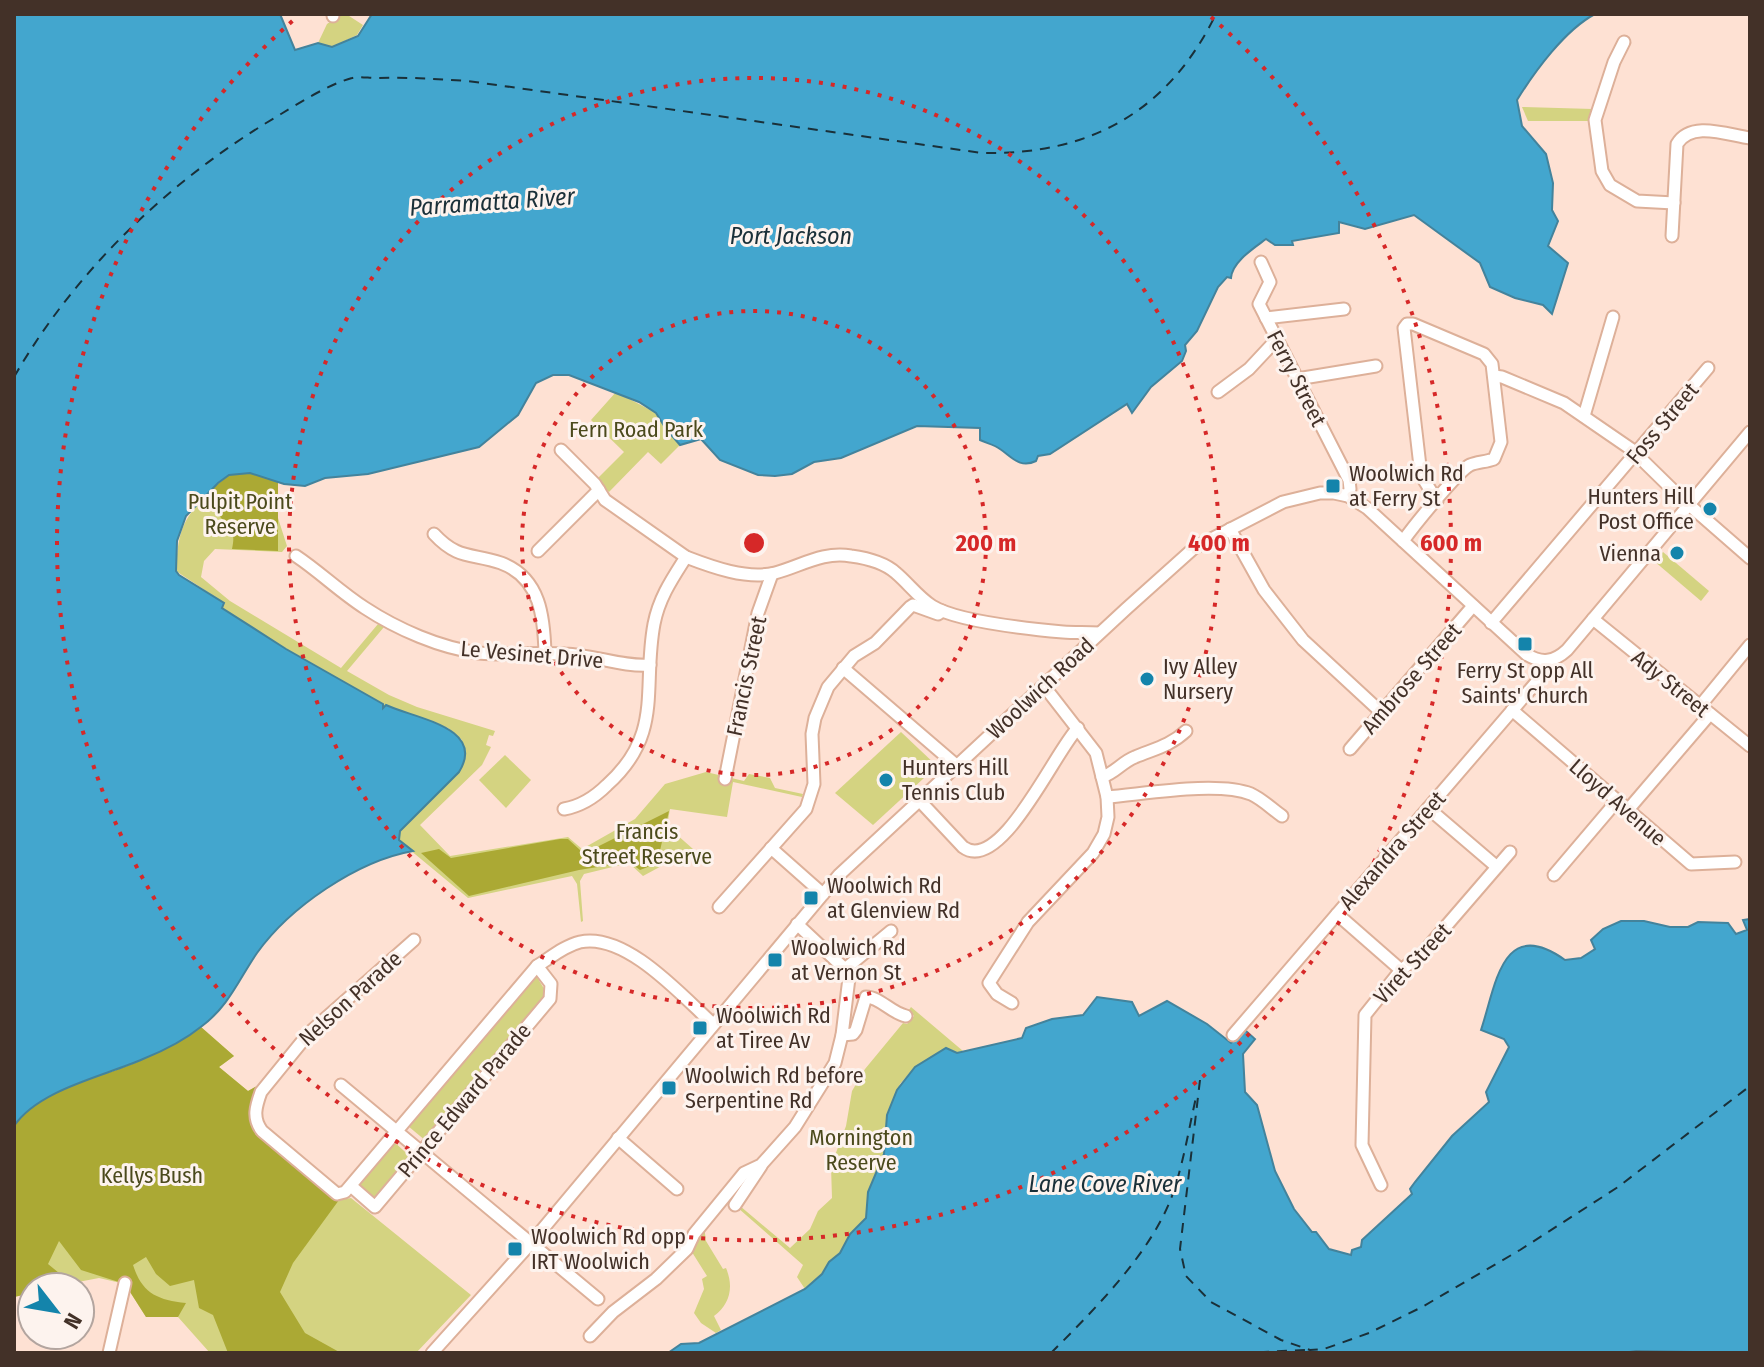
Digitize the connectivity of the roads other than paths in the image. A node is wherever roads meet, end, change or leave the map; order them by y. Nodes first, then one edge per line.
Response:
1 (1624, 42) dead end
2 (1750, 138) edge
3 (1674, 203) junction
4 (1672, 236) dead end
5 (1261, 262) dead end
6 (1344, 309) dead end
7 (1613, 317) dead end
8 (1266, 318) junction
9 (1277, 339) junction
10 (1376, 366) dead end
11 (1708, 368) dead end
12 (1494, 376) junction
13 (1297, 379) junction
14 (1218, 392) dead end
15 (1584, 416) junction
16 (1750, 432) edge
17 (561, 450) dead end
18 (1636, 454) junction
19 (599, 490) junction
20 (1348, 496) junction
21 (1437, 501) junction
22 (1688, 505) junction
23 (1230, 529) junction
24 (434, 534) dead end
25 (1403, 541) junction
26 (538, 551) dead end
27 (296, 556) dead end
28 (686, 557) junction
29 (1750, 558) edge
30 (772, 574) junction
31 (1473, 606) junction
32 (943, 610) junction
33 (1593, 619) junction
34 (1491, 623) junction
35 (1099, 633) junction
36 (1750, 645) edge
37 (545, 653) junction
38 (1547, 661) junction
39 (650, 665) junction
40 (843, 668) junction
41 (1044, 686) junction
42 (1512, 710) junction
43 (1705, 710) junction
44 (1382, 713) junction
45 (1078, 728) junction
46 (1186, 731) dead end
47 (1750, 746) edge
48 (1350, 749) dead end
49 (956, 765) junction
50 (1102, 777) junction
51 (725, 779) dead end
52 (1107, 797) junction
53 (919, 800) junction
54 (1616, 802) junction
55 (1428, 808) junction
56 (1627, 811) junction
57 (1282, 816) dead end
58 (771, 848) junction
59 (1510, 852) dead end
60 (1735, 862) dead end
61 (1497, 867) junction
62 (1554, 875) dead end
63 (823, 894) junction
64 (719, 907) dead end
65 (1337, 914) junction
66 (797, 924) junction
67 (891, 931) dead end
68 (414, 940) dead end
69 (537, 966) junction
70 (845, 969) junction
71 (1401, 970) junction
72 (1012, 1003) dead end
73 (906, 1016) dead end
74 (713, 1024) junction
75 (842, 1035) junction
76 (1233, 1035) dead end
77 (341, 1085) dead end
78 (397, 1132) junction
79 (618, 1138) junction
80 (421, 1152) junction
81 (761, 1165) junction
82 (1381, 1185) dead end
83 (348, 1189) junction
84 (677, 1189) dead end
85 (735, 1205) dead end
86 (531, 1243) junction
87 (125, 1283) dead end
88 (598, 1299) dead end
89 (590, 1336) dead end
90 (109, 1353) edge
91 (432, 1353) edge

1 - 3 street
2 - 3 street
3 - 4 street
5 - 8 street, Ferry Street
6 - 8 street
7 - 15 street
8 - 9 street, Ferry Street
9 - 13 street, Ferry Street
9 - 14 street
10 - 13 street
11 - 18 street, Foss Street
12 - 15 street
12 - 21 street
12 - 21 street
13 - 20 street, Ferry Street
15 - 18 street
16 - 22 street, Alexandra Street
17 - 19 street
18 - 22 street
18 - 34 street, Foss Street
19 - 26 street
19 - 28 street
20 - 23 street, Woolwich Road
20 - 25 street
21 - 25 street
22 - 29 street
22 - 33 street, Alexandra Street
23 - 35 street, Woolwich Road
23 - 44 street
24 - 37 street
25 - 31 street
27 - 37 street, Le Vesinet Drive
28 - 30 street
28 - 39 street
30 - 32 street
30 - 51 street, Francis Street
31 - 34 street
31 - 44 street, Ambrose Street
32 - 35 street
32 - 40 street
33 - 38 street, Alexandra Street
33 - 43 street, Ady Street
34 - 38 street
35 - 41 street, Woolwich Road
36 - 43 street
37 - 39 street, Le Vesinet Drive
38 - 42 street, Alexandra Street
39 - 39 street
40 - 49 street
40 - 58 street
41 - 45 street
41 - 49 street, Woolwich Road
42 - 54 street, Lloyd Avenue
42 - 55 street, Alexandra Street
43 - 47 street, Ady Street
43 - 56 street
44 - 48 street, Ambrose Street
45 - 50 street
45 - 53 street
46 - 50 street
49 - 53 street, Woolwich Road
50 - 52 street
52 - 57 street
52 - 72 street
53 - 63 street, Woolwich Road
54 - 56 street, Lloyd Avenue
54 - 62 street
55 - 61 street
55 - 65 street, Alexandra Street
56 - 60 street, Lloyd Avenue
58 - 63 street
58 - 64 street
59 - 61 street, Viret Street
61 - 71 street, Viret Street
63 - 66 street, Woolwich Road
65 - 71 street
65 - 76 street, Alexandra Street
66 - 70 street
66 - 74 street, Woolwich Road
67 - 70 street
68 - 83 street, Nelson Parade
69 - 74 street, Prince Edward Parade
69 - 78 street, Prince Edward Parade
69 - 80 street, Prince Edward Parade
70 - 75 street
71 - 82 street, Viret Street
73 - 75 street
74 - 79 street, Woolwich Road
75 - 81 street
77 - 78 street
78 - 80 street
78 - 83 street, Prince Edward Parade
79 - 84 street
79 - 86 street, Woolwich Road
80 - 83 street, Prince Edward Parade
80 - 86 street
81 - 85 street
81 - 89 street
86 - 88 street
86 - 91 street, Woolwich Road
87 - 90 street

